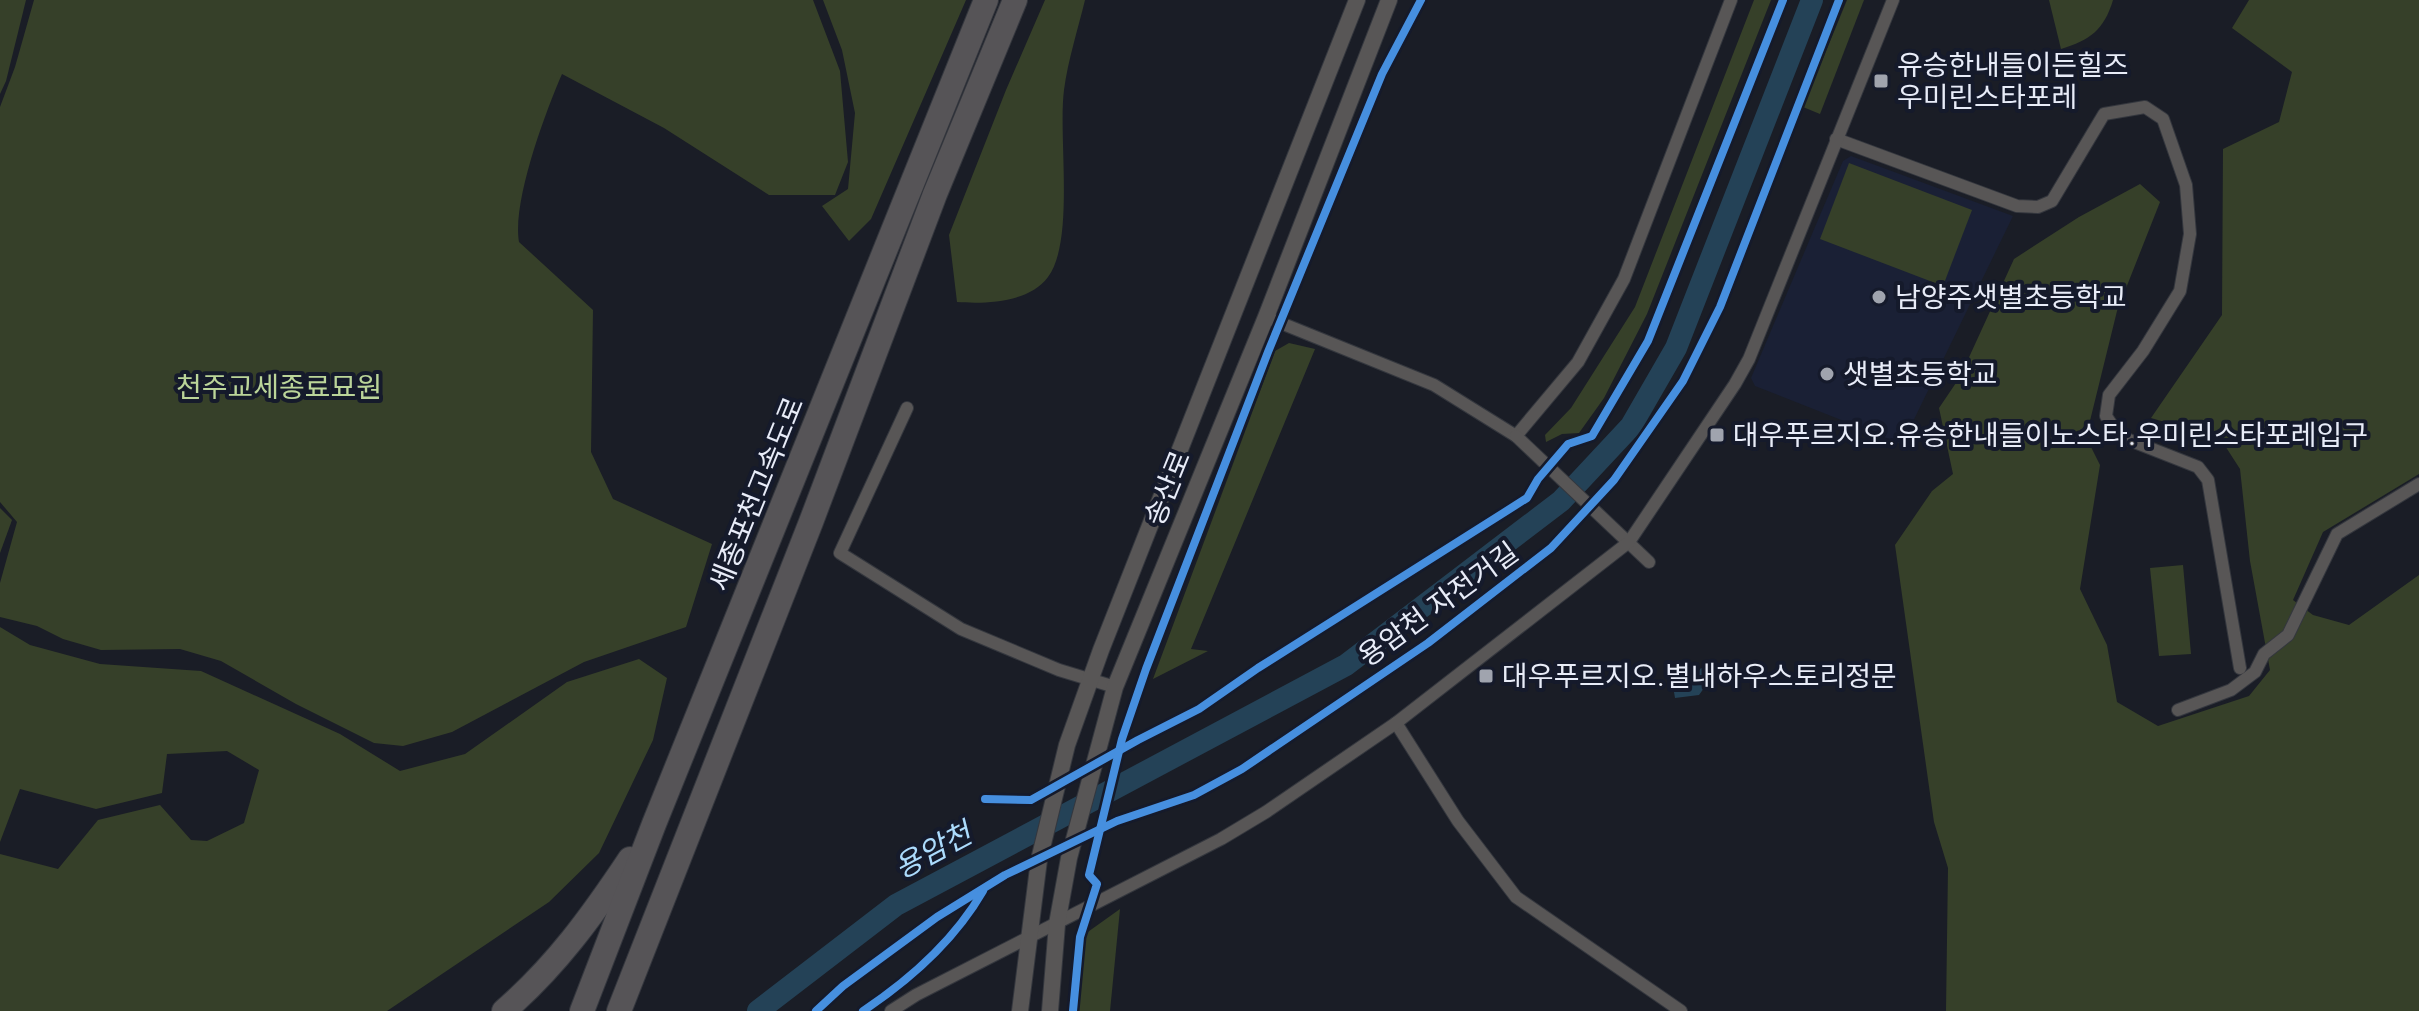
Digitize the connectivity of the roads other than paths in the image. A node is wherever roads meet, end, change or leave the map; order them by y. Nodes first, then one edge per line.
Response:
1 (986, 0) edge
2 (1015, 0) edge
3 (1357, 0) edge
4 (1389, 0) edge
5 (1403, 0) edge
6 (1731, 0) edge
7 (1893, 0) edge
8 (1379, 21) junction
9 (1836, 139) junction
10 (1266, 317) junction
11 (907, 408) dead end
12 (1516, 436) junction
13 (2419, 484) edge
14 (1629, 542) junction
15 (1649, 562) dead end
16 (2240, 668) dead end
17 (1090, 679) junction
18 (1115, 687) junction
19 (2178, 710) dead end
20 (1396, 723) junction
21 (654, 824) junction
22 (1057, 924) junction
23 (1029, 939) junction
24 (504, 1011) edge
25 (582, 1011) edge
26 (619, 1011) edge
27 (891, 1011) edge
28 (1020, 1011) edge
29 (1050, 1011) edge
30 (1681, 1011) edge

1 - 21 highway, 세종포천고속도로
2 - 26 highway, 세종포천고속도로
3 - 17 street, 송산로
4 - 8 street, 송산로
5 - 8 street
6 - 12 street
7 - 9 street
8 - 10 street, 송산로
9 - 14 street
9 - 16 street
10 - 12 street
10 - 18 street, 송산로
11 - 17 street
12 - 14 street
13 - 19 street
14 - 15 street
14 - 20 street
17 - 18 street
17 - 23 street, 송산로
18 - 22 street, 송산로
20 - 22 street
20 - 30 street
21 - 24 highway
21 - 25 highway, 세종포천고속도로
22 - 23 street
22 - 29 street, 송산로
23 - 27 street
23 - 28 street, 송산로

